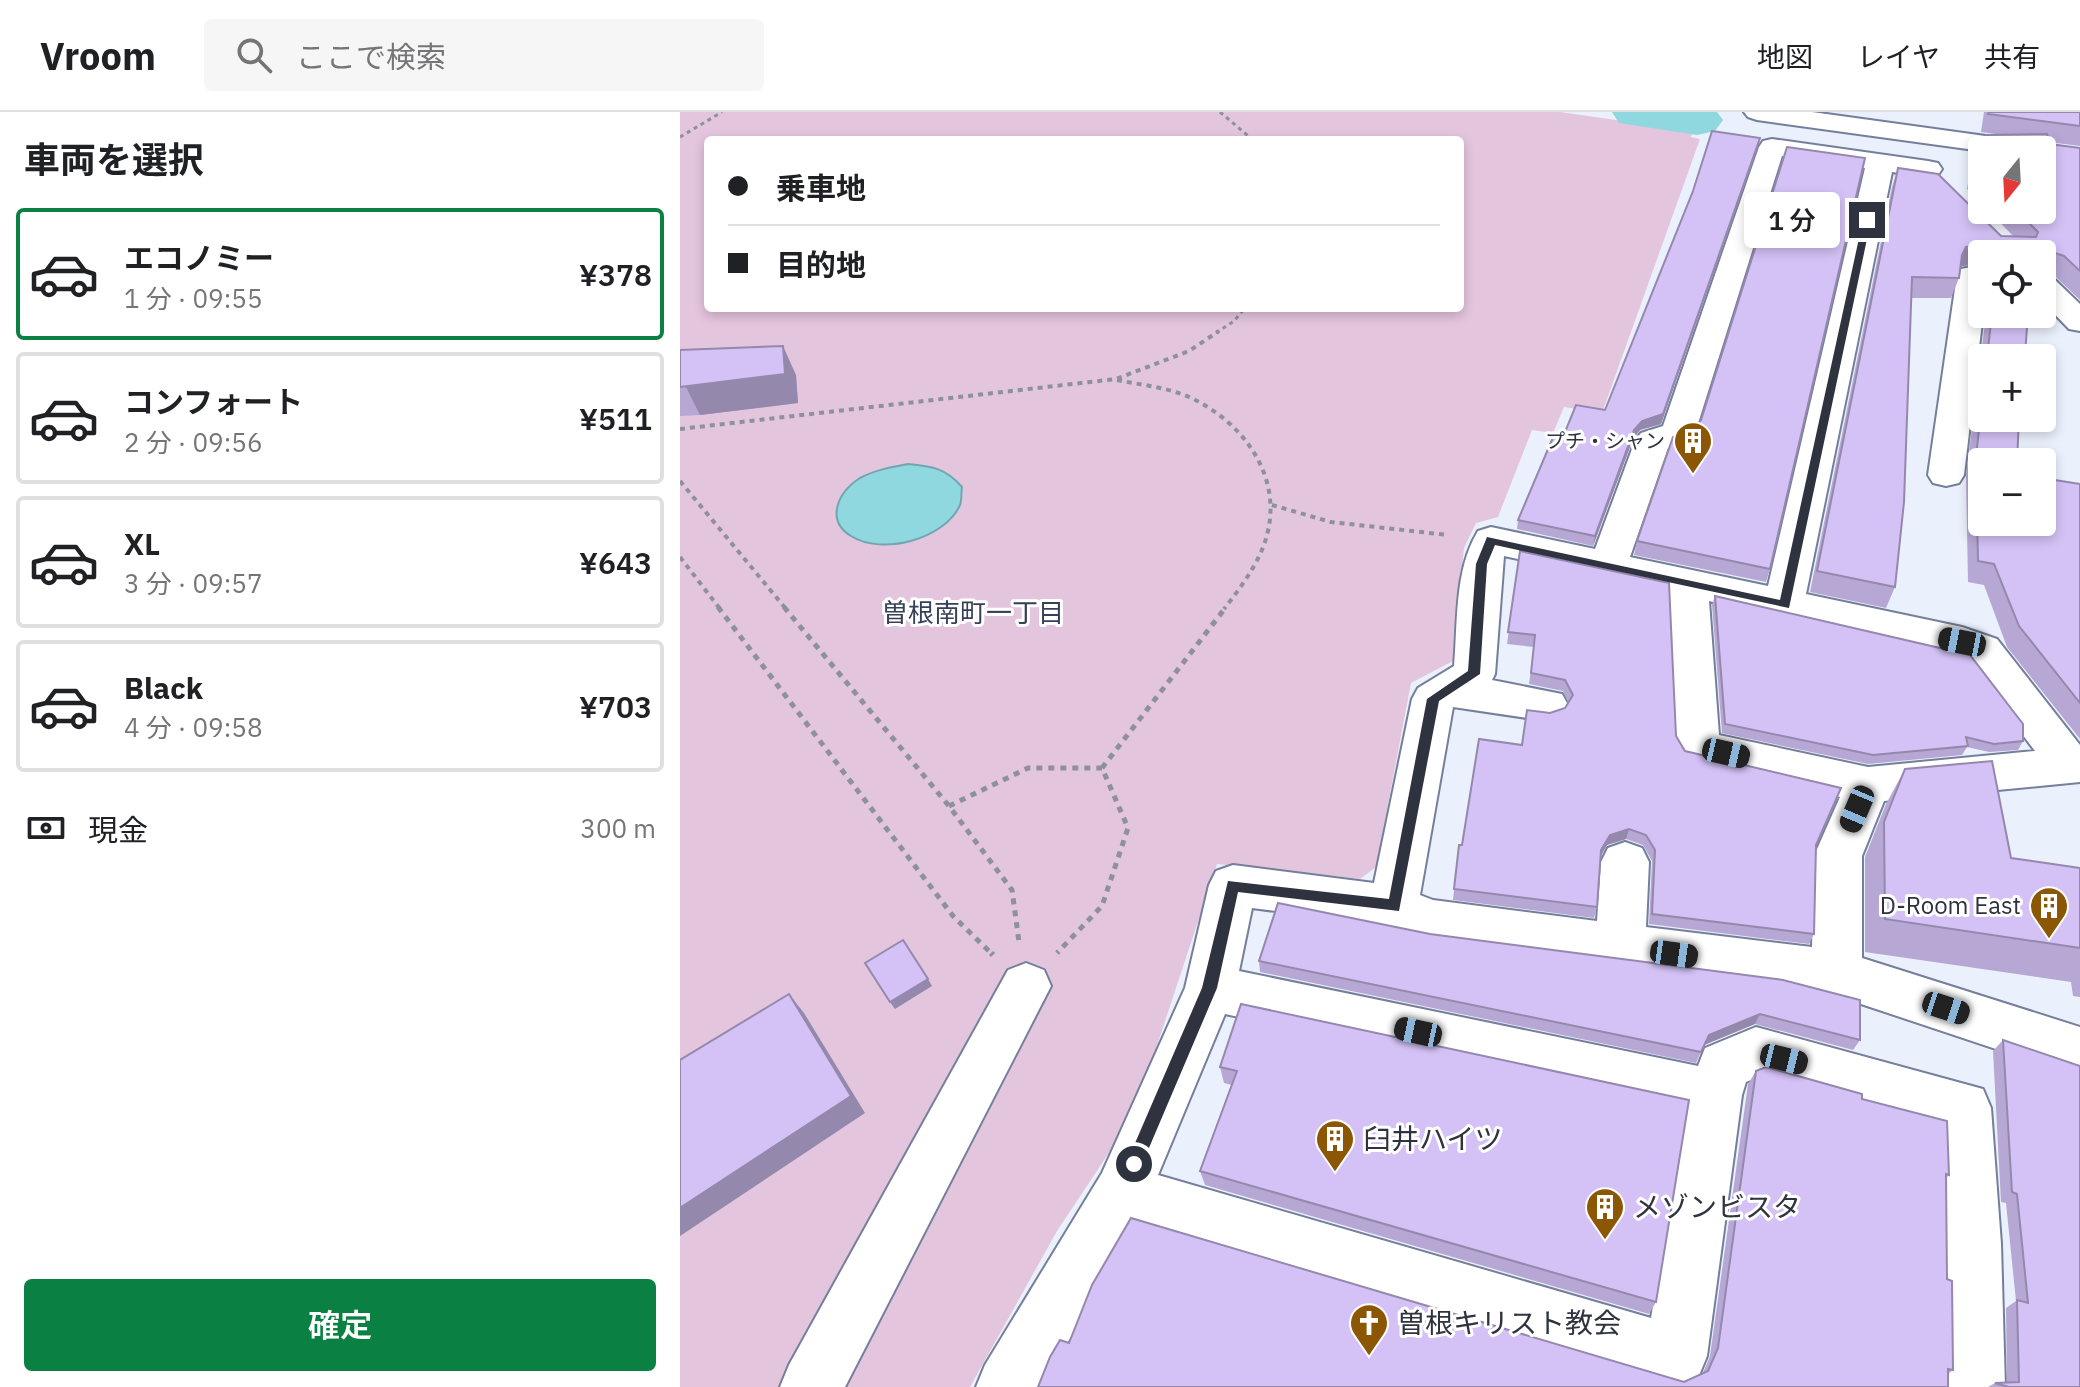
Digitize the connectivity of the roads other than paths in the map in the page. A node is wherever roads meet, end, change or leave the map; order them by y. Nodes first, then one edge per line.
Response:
1 (1757, 112) edge
2 (1879, 121) edge
3 (1968, 138) edge
4 (1880, 163) junction
5 (2056, 298) edge
6 (1968, 306) edge
7 (2080, 322) edge
8 (1946, 475) dead end
9 (1608, 566) junction
10 (1688, 584) junction
11 (1784, 605) junction
12 (1449, 689) junction
13 (1547, 705) dead end
14 (2075, 765) edge
15 (1868, 785) junction
16 (1625, 862) dead end
17 (1394, 906) junction
18 (1620, 947) junction
19 (1837, 973) junction
20 (1026, 986) road end
21 (1210, 988) junction
22 (2080, 1052) edge
23 (1715, 1095) junction
24 (1122, 1193) junction
25 (811, 1387) edge
26 (1007, 1387) edge
27 (1974, 1387) edge

1 - 2 street
2 - 3 street
2 - 4 street
4 - 9 street
4 - 11 street
5 - 7 street
6 - 8 street
9 - 10 street
9 - 12 street
10 - 11 street
10 - 15 street
11 - 14 street
12 - 13 street
12 - 17 street
14 - 15 street
15 - 19 street
16 - 18 street
17 - 18 street
17 - 21 street
18 - 19 street
19 - 22 street
20 - 25 street
21 - 23 street
21 - 24 street
23 - 24 street
23 - 27 street
24 - 26 street

